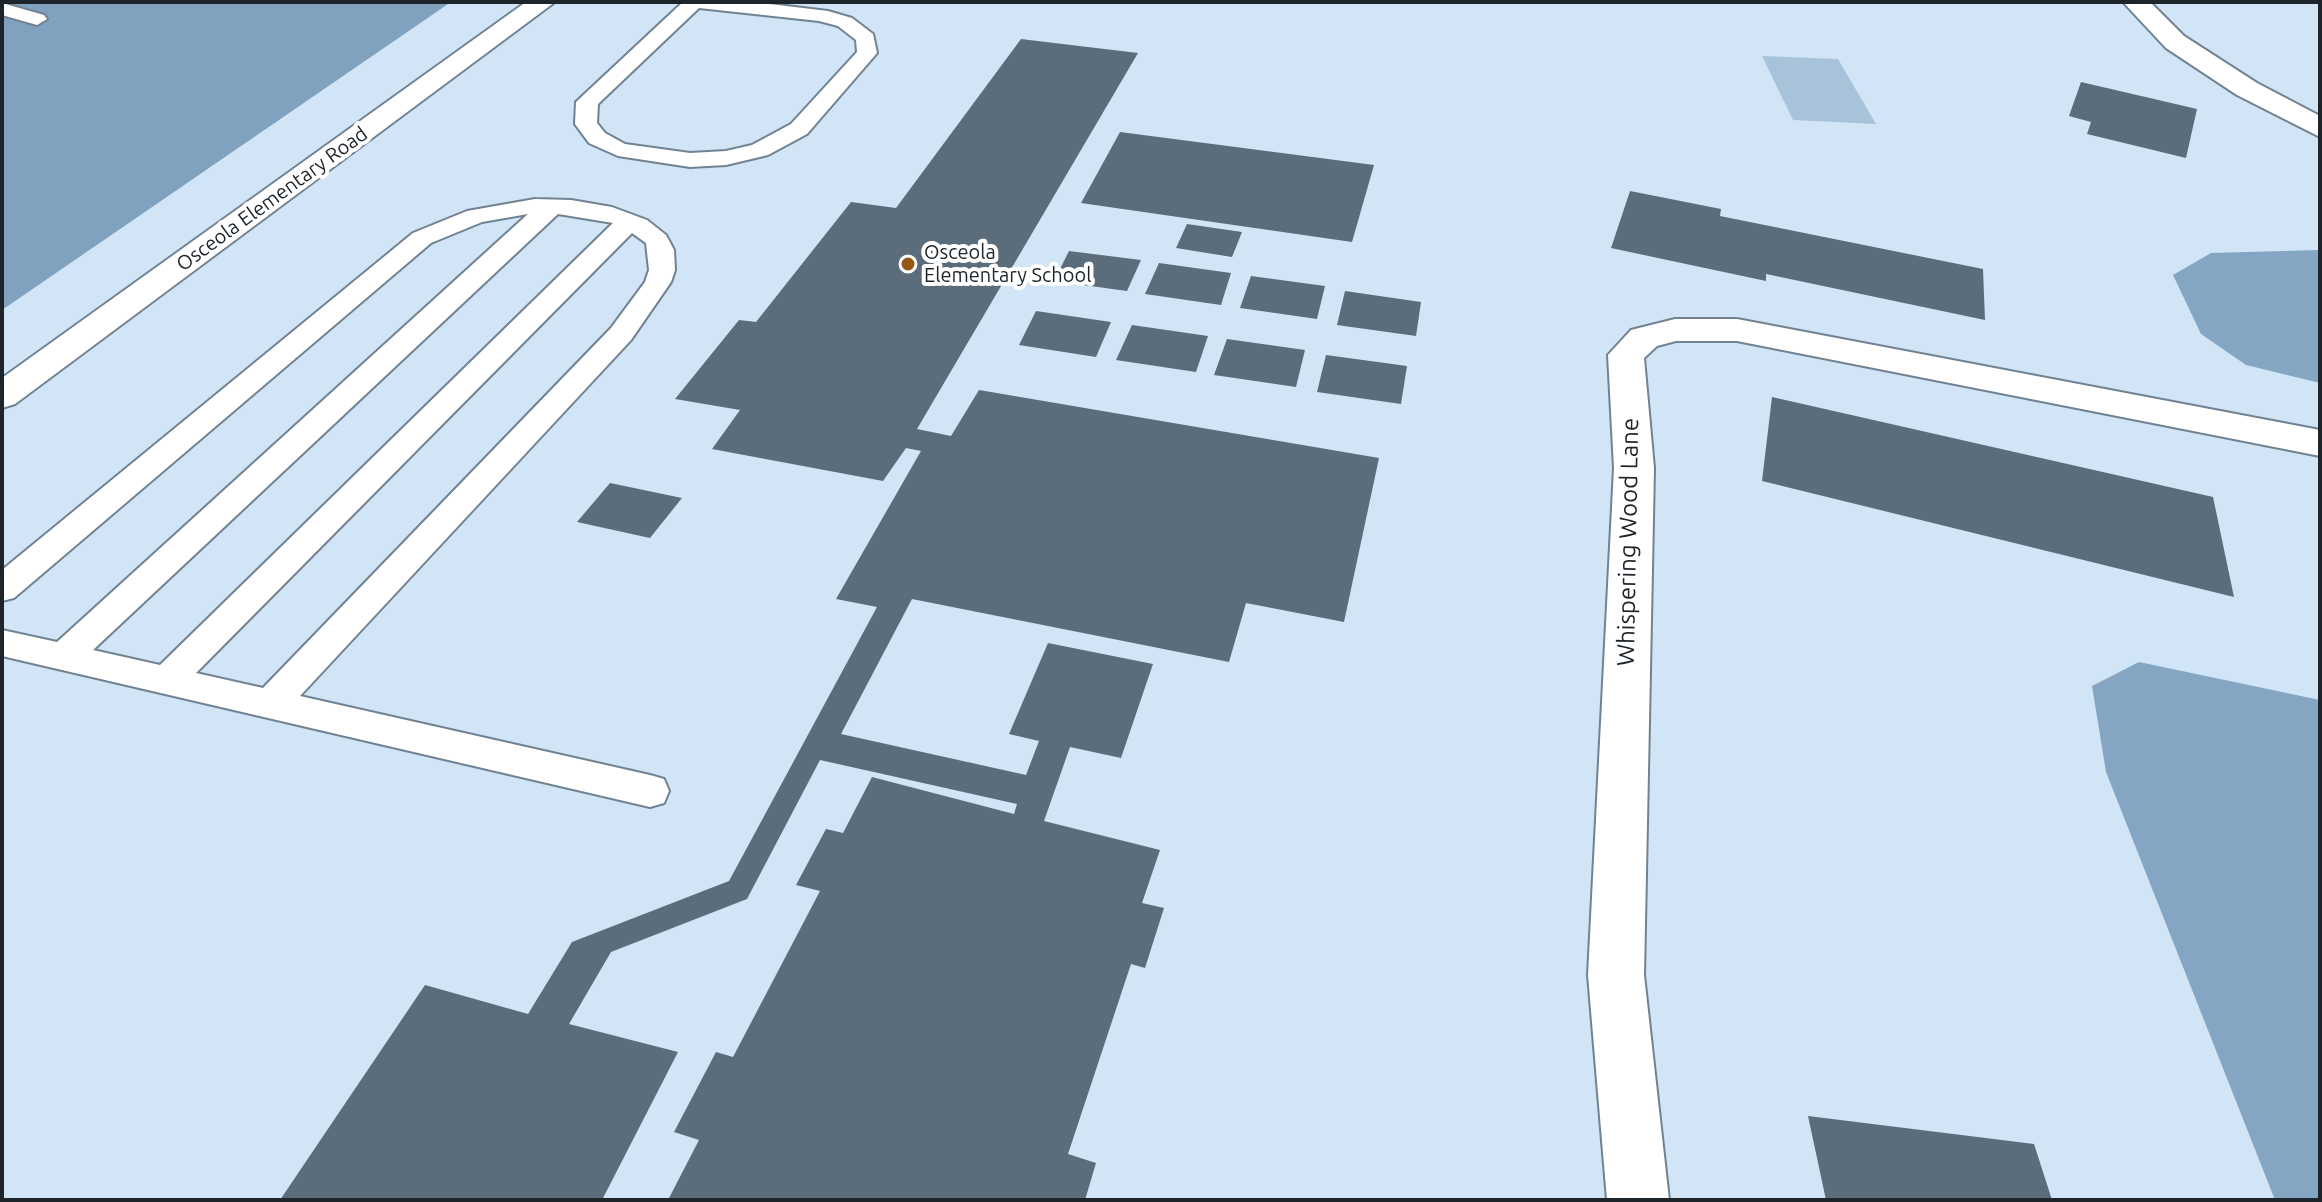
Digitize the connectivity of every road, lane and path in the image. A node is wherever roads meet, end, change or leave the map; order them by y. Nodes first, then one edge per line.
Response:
1 (542, 2) edge
2 (696, 2) edge
3 (2136, 2) edge
4 (2, 9) edge
5 (37, 19) dead end
6 (2320, 128) edge
7 (551, 207) junction
8 (630, 221) junction
9 (2, 396) edge
10 (2320, 443) edge
11 (2, 589) edge
12 (2, 643) edge
13 (63, 657) junction
14 (166, 681) junction
15 (270, 705) junction
16 (650, 791) dead end
17 (1638, 1200) edge

1 - 9 street, Osceola Elementary Road
2 - 2 lane
3 - 6 street
4 - 5 lane
7 - 8 lane
7 - 11 lane
7 - 13 lane
8 - 14 lane
8 - 15 lane
10 - 17 street, Whispering Wood Lane
12 - 13 lane
13 - 14 lane
14 - 15 lane
15 - 16 lane

